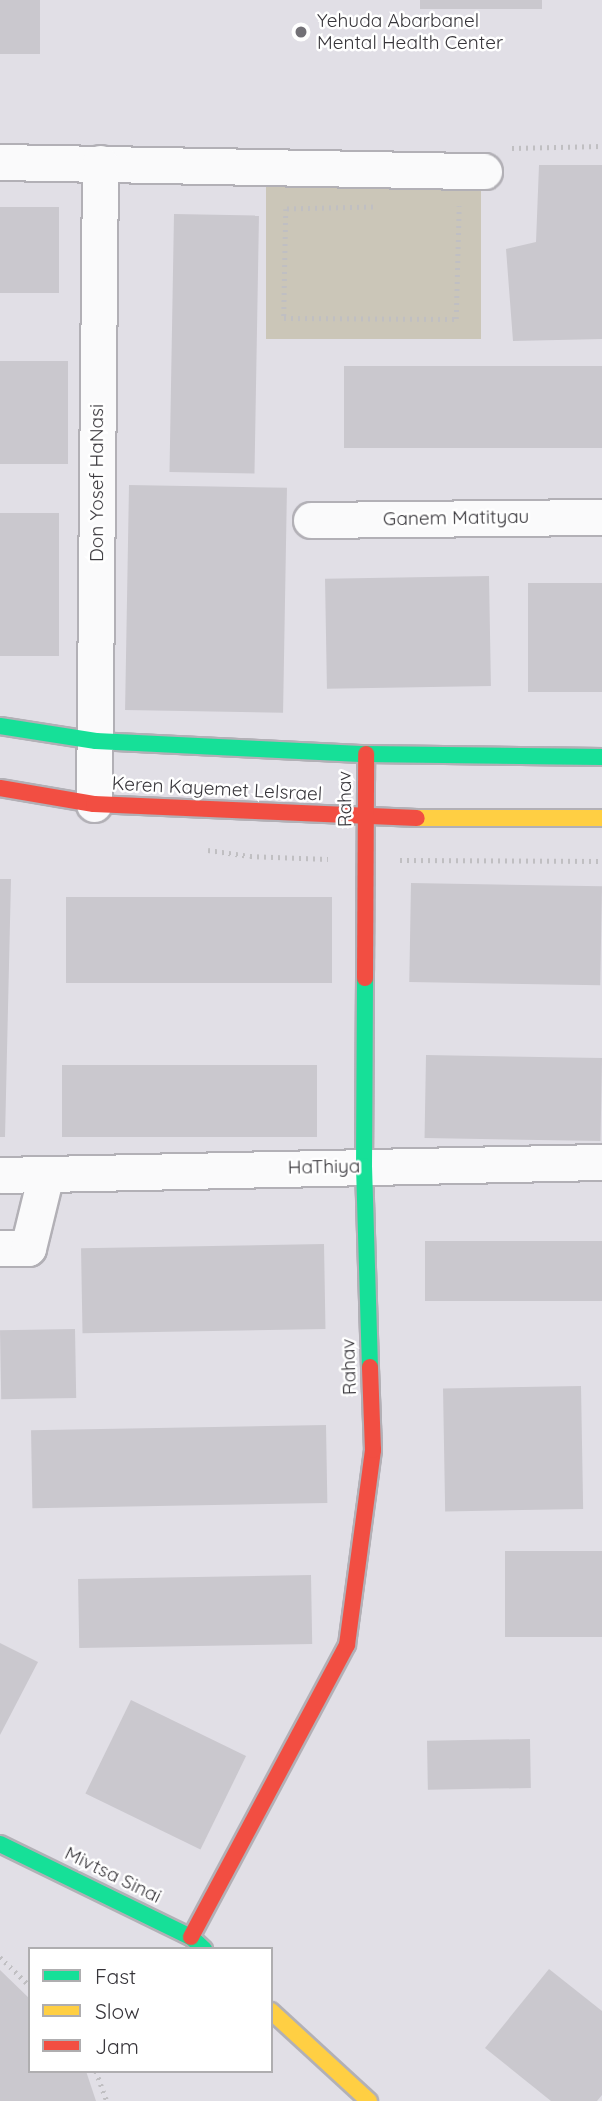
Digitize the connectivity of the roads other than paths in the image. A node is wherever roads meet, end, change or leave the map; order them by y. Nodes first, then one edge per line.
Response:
1 (0, 162) edge
2 (100, 163) junction
3 (484, 171) dead end
4 (602, 517) edge
5 (311, 520) dead end
6 (0, 726) edge
7 (96, 741) junction
8 (366, 754) junction
9 (602, 757) edge
10 (0, 788) edge
11 (94, 804) junction
12 (367, 818) junction
13 (602, 818) edge
14 (602, 1162) edge
15 (364, 1166) junction
16 (46, 1174) junction
17 (0, 1175) edge
18 (0, 1248) edge
19 (0, 1843) edge
20 (191, 1937) junction
21 (202, 1947) edge
22 (273, 2013) edge
23 (369, 2101) edge

1 - 2 street
2 - 3 street
2 - 7 street, Don Yosef HaNasi
4 - 5 street, Ganem Matityau
6 - 7 street
7 - 8 street
7 - 11 street, Don Yosef HaNasi
8 - 9 street
8 - 12 street, Rahav
10 - 11 street, Keren Kayemet LeIsrael
11 - 12 street, Keren Kayemet LeIsrael
12 - 13 street, Keren Kayemet LeIsrael
12 - 15 street, Rahav
14 - 15 street, HaThiya
15 - 16 street, HaThiya
15 - 20 street, Rahav
16 - 17 street, HaThiya
16 - 18 street
19 - 20 street, Mivtsa Sinai
20 - 21 street, Mivtsa Sinai
22 - 23 street

